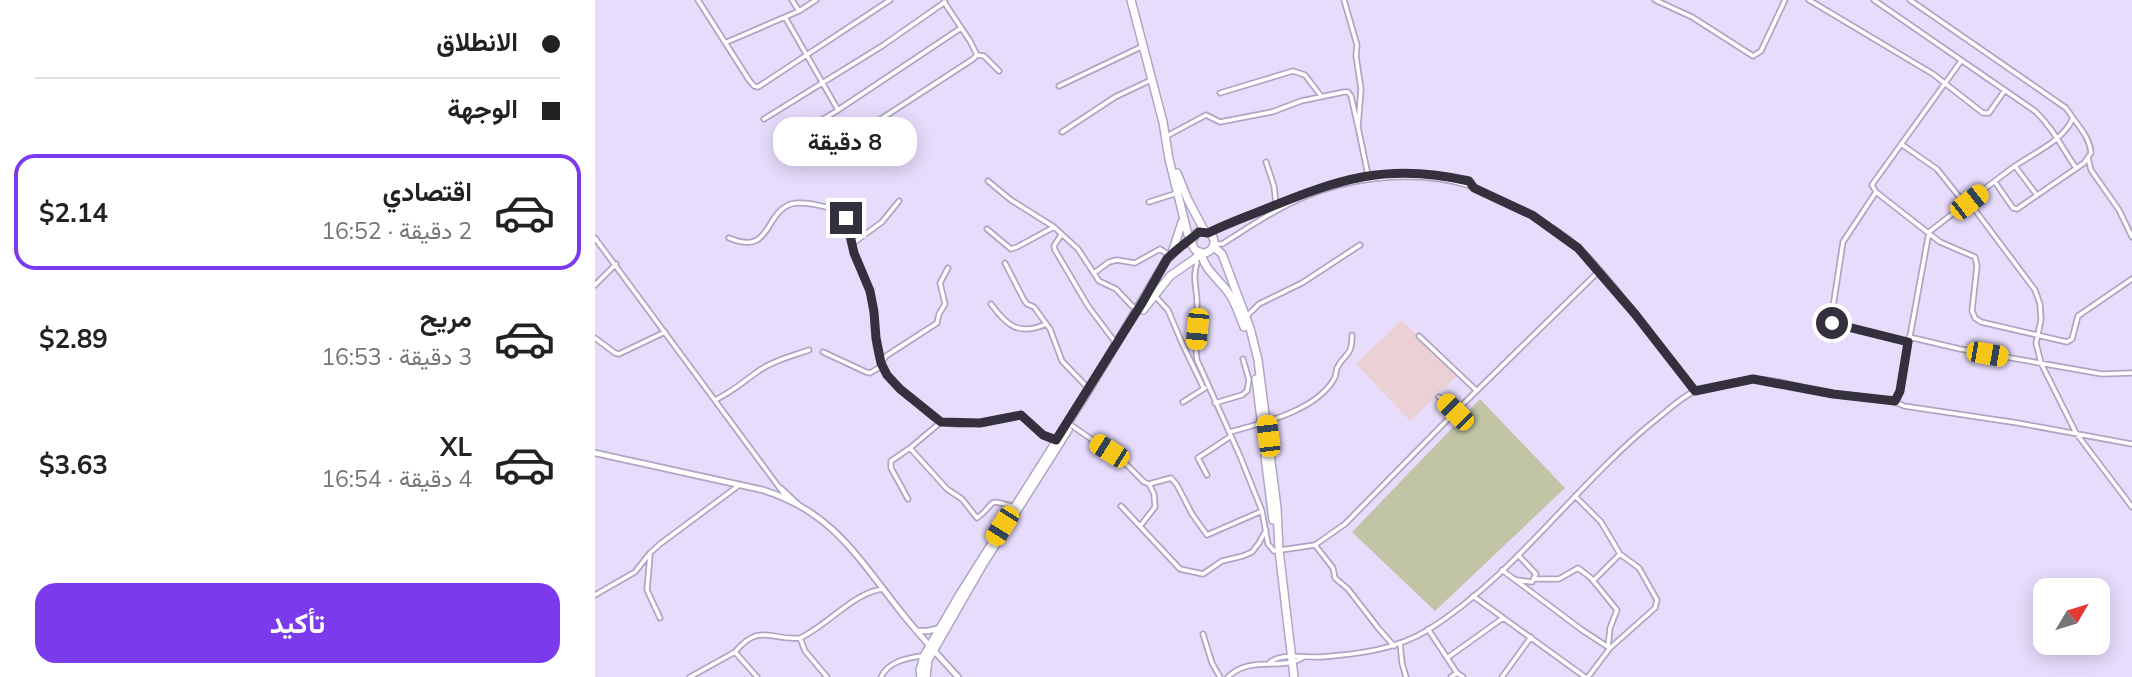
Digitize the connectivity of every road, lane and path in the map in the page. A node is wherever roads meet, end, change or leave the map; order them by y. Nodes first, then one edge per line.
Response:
1 (698, 0) edge
2 (792, 0) edge
3 (816, 0) edge
4 (890, 0) edge
5 (1131, 0) edge
6 (1343, 0) edge
7 (1655, 0) edge
8 (1785, 0) edge
9 (1809, 0) edge
10 (1874, 0) edge
11 (1910, 0) edge
12 (944, 1) edge
13 (799, 12) junction
14 (786, 17) junction
15 (961, 28) junction
16 (727, 42) junction
17 (1143, 46) junction
18 (808, 55) junction
19 (977, 55) junction
20 (1961, 61) junction
21 (999, 71) dead end
22 (1151, 80) junction
23 (822, 83) junction
24 (1946, 83) junction
25 (1059, 86) dead end
26 (2005, 90) junction
27 (1220, 93) dead end
28 (1321, 96) junction
29 (838, 110) junction
30 (2073, 118) junction
31 (764, 119) dead end
32 (1359, 127) junction
33 (1062, 132) dead end
34 (796, 135) dead end
35 (1166, 135) junction
36 (2056, 139) junction
37 (1901, 144) junction
38 (2088, 158) junction
39 (809, 162) dead end
40 (1266, 162) dead end
41 (2015, 166) junction
42 (2075, 168) junction
43 (1368, 175) junction
44 (988, 181) dead end
45 (1995, 182) junction
46 (1474, 188) junction
47 (1319, 189) junction
48 (1876, 192) junction
49 (1177, 193) junction
50 (2036, 194) junction
51 (899, 201) dead end
52 (1149, 202) dead end
53 (1276, 204) junction
54 (1967, 204) junction
55 (1183, 218) junction
56 (1054, 227) junction
57 (987, 229) dead end
58 (1207, 232) junction
59 (1929, 232) junction
60 (1061, 234) junction
61 (2132, 237) edge
62 (595, 238) edge
63 (729, 238) dead end
64 (1193, 239) junction
65 (852, 244) junction
66 (1214, 245) junction
67 (1360, 245) dead end
68 (1201, 253) junction
69 (1168, 257) junction
70 (1005, 263) dead end
71 (1197, 263) junction
72 (616, 264) junction
73 (1185, 265) junction
74 (948, 268) dead end
75 (1212, 271) junction
76 (1599, 271) junction
77 (1094, 273) junction
78 (2132, 279) edge
79 (595, 285) edge
80 (1153, 295) junction
81 (991, 304) dead end
82 (1142, 305) junction
83 (1246, 318) junction
84 (1046, 324) junction
85 (665, 332) junction
86 (1352, 335) dead end
87 (1419, 335) dead end
88 (2037, 335) junction
89 (595, 338) edge
90 (1909, 340) junction
91 (1117, 344) junction
92 (809, 350) dead end
93 (823, 352) dead end
94 (1243, 359) dead end
95 (2041, 363) junction
96 (881, 365) junction
97 (2132, 373) edge
98 (1206, 388) junction
99 (1089, 389) junction
100 (1476, 391) junction
101 (1695, 391) junction
102 (1439, 397) dead end
103 (715, 400) junction
104 (1895, 401) junction
105 (1183, 402) dead end
106 (1215, 403) junction
107 (1455, 412) junction
108 (941, 422) junction
109 (1264, 422) junction
110 (1071, 425) junction
111 (2075, 433) junction
112 (1230, 434) junction
113 (1056, 440) junction
114 (2132, 444) edge
115 (910, 448) junction
116 (595, 453) edge
117 (1207, 475) dead end
118 (740, 484) junction
119 (1149, 484) junction
120 (779, 487) junction
121 (1575, 496) junction
122 (788, 499) junction
123 (908, 499) dead end
124 (799, 504) junction
125 (1121, 506) dead end
126 (1014, 507) junction
127 (2132, 507) edge
128 (1262, 511) junction
129 (1140, 525) junction
130 (1266, 530) junction
131 (1315, 545) junction
132 (1277, 551) junction
133 (650, 553) junction
134 (1620, 554) junction
135 (1518, 555) junction
136 (1502, 570) junction
137 (1534, 579) junction
138 (1514, 580) junction
139 (1593, 581) junction
140 (884, 589) junction
141 (595, 595) edge
142 (1473, 596) junction
143 (660, 618) dead end
144 (1503, 618) junction
145 (941, 628) junction
146 (1428, 629) junction
147 (916, 631) junction
148 (1203, 634) dead end
149 (1531, 637) junction
150 (800, 638) junction
151 (1400, 643) junction
152 (1394, 646) junction
153 (932, 648) junction
154 (1609, 648) junction
155 (735, 652) junction
156 (924, 656) junction
157 (1447, 658) junction
158 (1289, 660) junction
159 (1457, 673) junction
160 (690, 677) edge
161 (757, 677) edge
162 (827, 677) edge
163 (881, 677) edge
164 (923, 677) edge
165 (958, 677) edge
166 (1220, 677) edge
167 (1229, 677) edge
168 (1291, 677) edge
169 (1406, 677) edge
170 (1451, 677) edge
171 (1463, 677) edge
172 (1502, 677) edge
173 (1587, 677) edge

1 - 16 street
2 - 13 street
3 - 13 street
4 - 18 street
5 - 17 main road
6 - 32 street
7 - 8 street
9 - 24 street
10 - 20 street
11 - 30 street
12 - 15 street
12 - 23 street
13 - 14 street
14 - 16 street
14 - 18 street
15 - 19 street
15 - 29 street
16 - 18 street
17 - 22 main road
17 - 25 street
18 - 23 street
19 - 21 street
19 - 39 street
20 - 24 street
20 - 26 street
22 - 33 street
22 - 35 main road
23 - 29 street
23 - 31 street
24 - 26 street
24 - 37 street
26 - 36 street
27 - 28 street
28 - 32 street
28 - 35 street
29 - 34 street
30 - 36 street
30 - 38 street
32 - 43 street
35 - 49 main road
35 - 58 main road
36 - 41 street
36 - 42 street
37 - 48 street
37 - 54 street
38 - 42 street
38 - 61 street
40 - 53 street
41 - 45 street
41 - 50 street
42 - 50 street
43 - 46 street
43 - 47 street
44 - 56 street
45 - 50 street
45 - 54 street
46 - 47 street
46 - 76 street
47 - 53 street
47 - 66 street
48 - 59 street
48 - 90 street
49 - 52 street
49 - 55 main road
51 - 65 street
53 - 58 street
54 - 59 street
54 - 88 street
55 - 64 main road
55 - 69 main road
56 - 57 street
56 - 60 street
58 - 64 main road
58 - 66 main road
59 - 88 street
59 - 90 street
60 - 77 street
60 - 91 street
62 - 72 street
63 - 65 street
64 - 68 main road
64 - 69 main road
65 - 96 street
66 - 68 main road
66 - 83 main road
67 - 83 street
68 - 73 main road
68 - 75 main road
69 - 77 street
69 - 82 main road
70 - 84 street
71 - 73 main road
71 - 75 main road
71 - 98 street
72 - 79 street
72 - 85 street
73 - 80 main road
74 - 96 street
75 - 109 main road
76 - 100 street
76 - 101 street
77 - 82 street
78 - 88 street
80 - 82 main road
80 - 98 street
81 - 84 street
82 - 91 main road
82 - 110 main road
83 - 109 main road
84 - 99 street
85 - 89 street
85 - 103 street
86 - 109 street
87 - 100 street
88 - 95 street
90 - 95 street
90 - 104 street
91 - 99 main road
92 - 103 street
93 - 96 street
94 - 106 street
95 - 97 street
95 - 111 street
96 - 108 street
98 - 105 street
98 - 106 street
99 - 113 main road
100 - 107 street
101 - 104 street
101 - 121 street
102 - 107 street
103 - 120 street
104 - 111 street
106 - 112 street
107 - 131 street
108 - 113 street
108 - 115 street
109 - 112 street
109 - 132 main road
110 - 119 street
110 - 153 main road
111 - 114 street
111 - 127 street
112 - 117 street
112 - 128 street
113 - 126 main road
115 - 123 street
115 - 126 street
116 - 118 street
118 - 122 street
118 - 133 street
119 - 128 street
119 - 129 street
120 - 122 street
120 - 124 street
121 - 134 street
121 - 135 street
122 - 124 street
124 - 140 street
125 - 129 street
126 - 145 main road
128 - 130 street
129 - 130 street
130 - 132 street
131 - 132 street
131 - 152 street
132 - 158 main road
133 - 141 street
133 - 143 street
134 - 139 street
134 - 154 street
135 - 136 street
135 - 137 street
136 - 138 street
136 - 142 street
137 - 138 street
137 - 139 street
138 - 154 street
139 - 154 street
140 - 147 street
140 - 150 street
142 - 144 street
142 - 146 street
144 - 149 street
144 - 157 street
145 - 147 street
145 - 153 main road
146 - 151 street
146 - 157 street
147 - 153 street
148 - 166 street
149 - 172 street
149 - 173 street
150 - 155 street
150 - 162 street
151 - 152 street
151 - 169 street
152 - 158 street
153 - 156 main road
153 - 164 main road
153 - 165 street
154 - 173 street
155 - 160 street
155 - 161 street
156 - 163 street
156 - 164 main road
157 - 159 street
158 - 167 street
158 - 168 main road
159 - 170 street
159 - 171 street

